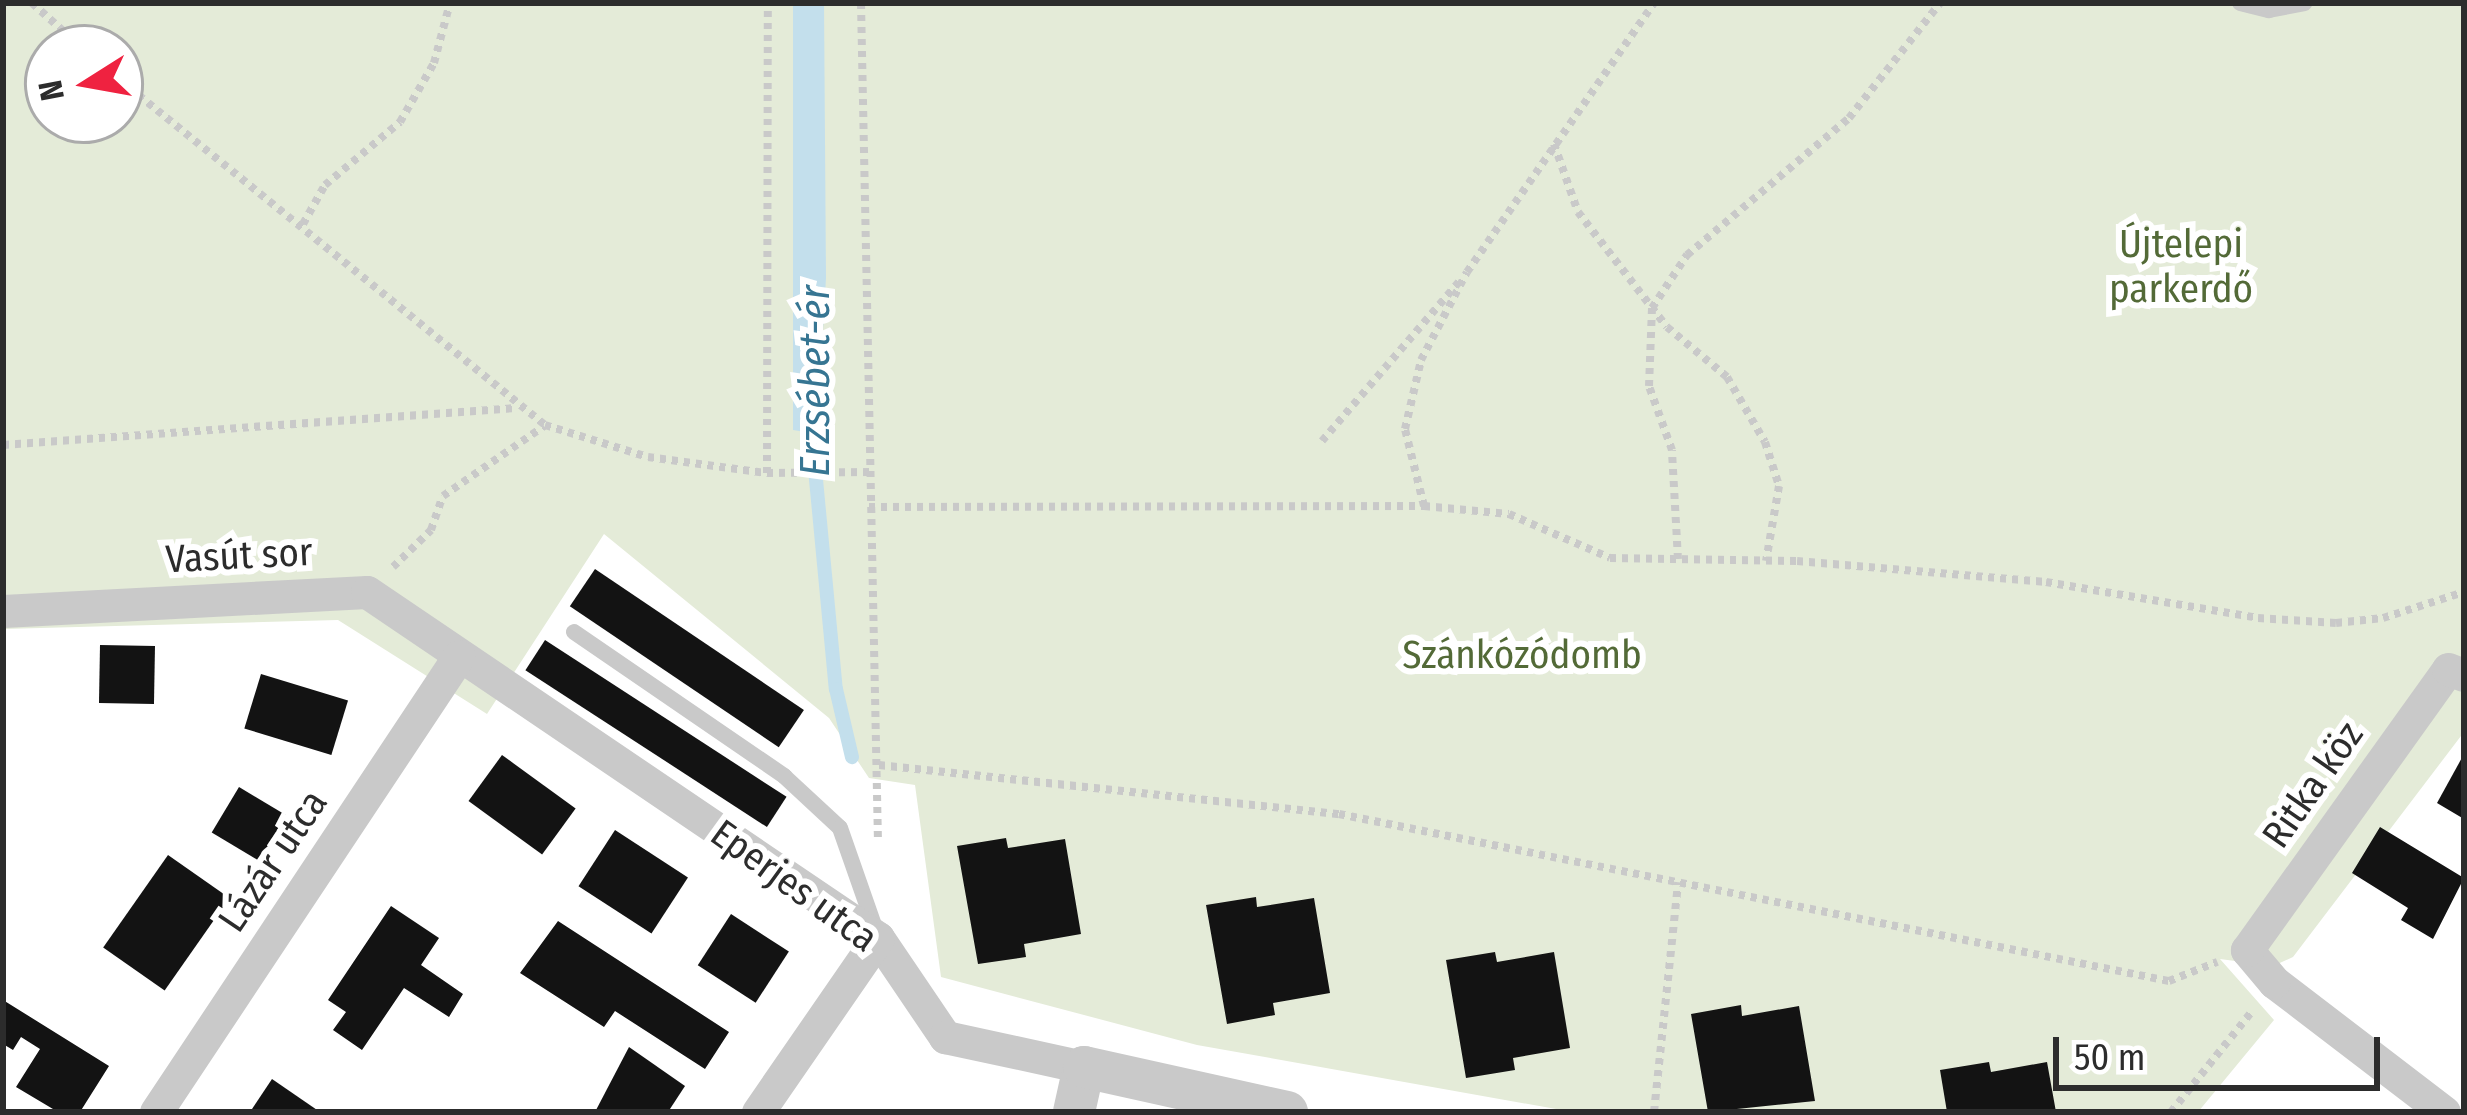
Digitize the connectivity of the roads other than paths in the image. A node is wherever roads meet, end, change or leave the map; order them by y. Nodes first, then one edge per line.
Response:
1 (2240, 3) edge
2 (2305, 3) edge
3 (3, 611) edge
4 (574, 632) dead end
5 (459, 656) junction
6 (2456, 672) edge
7 (878, 938) junction
8 (1084, 1067) junction
9 (156, 1112) edge
10 (758, 1112) edge
11 (1074, 1112) edge
12 (1287, 1112) edge
13 (2444, 1112) edge

1 - 2 lane
3 - 5 street, Vasút sor
4 - 7 lane
5 - 7 street, Eperjes utca
5 - 9 street, Lázár utca
6 - 13 street, Ritka köz
7 - 8 street, Eperjes utca
7 - 10 street
8 - 11 street
8 - 12 street

